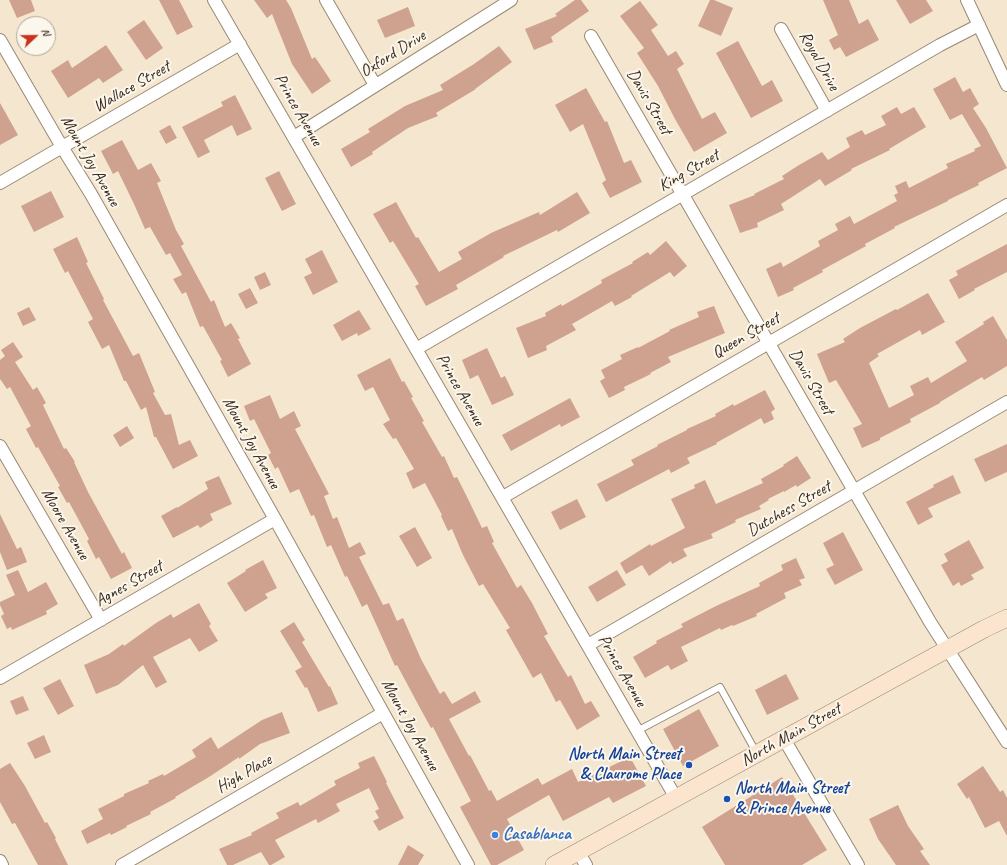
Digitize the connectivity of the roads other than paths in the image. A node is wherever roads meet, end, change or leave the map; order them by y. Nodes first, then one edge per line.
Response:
1 (214, 0) edge
2 (326, 0) edge
3 (511, 0) edge
4 (967, 0) edge
5 (979, 25) junction
6 (781, 29) dead end
7 (591, 36) dead end
8 (0, 40) edge
9 (240, 44) junction
10 (375, 85) junction
11 (1007, 85) edge
12 (827, 111) junction
13 (294, 137) junction
14 (62, 147) junction
15 (0, 183) edge
16 (683, 194) junction
17 (1007, 205) edge
18 (769, 343) junction
19 (416, 349) junction
20 (1007, 402) edge
21 (0, 446) edge
22 (854, 491) junction
23 (503, 497) junction
24 (275, 519) junction
25 (1007, 618) edge
26 (101, 620) junction
27 (588, 645) junction
28 (948, 649) junction
29 (0, 678) edge
30 (383, 713) junction
31 (637, 731) junction
32 (784, 739) junction
33 (1007, 742) edge
34 (757, 754) junction
35 (676, 798) junction
36 (582, 858) edge
37 (0, 861) edge
38 (2, 865) edge
39 (122, 865) edge
40 (468, 865) edge
41 (554, 865) edge
42 (858, 865) edge

1 - 9 street, Prince Avenue
2 - 10 street
3 - 10 street, Oxford Drive
4 - 5 street
5 - 11 street
5 - 12 street, King Street
6 - 12 street, Royal Drive
7 - 16 street, Davis Street
8 - 14 street, Mount Joy Avenue
9 - 13 street, Prince Avenue
9 - 14 street, Wallace Street
10 - 13 street, Oxford Drive
12 - 16 street, King Street
13 - 19 street, Prince Avenue
14 - 15 street, Wallace Street
14 - 24 street, Mount Joy Avenue
16 - 18 street, Davis Street
16 - 19 street, King Street
17 - 18 street, Queen Street
18 - 22 street, Davis Street
18 - 23 street, Queen Street
19 - 23 street, Prince Avenue
20 - 22 street, Dutchess Street
21 - 26 street, Moore Avenue
22 - 27 street, Dutchess Street
22 - 28 street, Davis Street
23 - 27 street, Prince Avenue
24 - 26 street, Agnes Street
24 - 30 street, Mount Joy Avenue
25 - 28 main road, North Main Street
26 - 29 street, Agnes Street
27 - 31 street, Prince Avenue
28 - 32 main road, North Main Street
28 - 33 street, Davis Street
30 - 39 street, High Place
30 - 40 street, Mount Joy Avenue
31 - 34 lane
31 - 35 street, Prince Avenue
32 - 34 main road, North Main Street
32 - 42 street
34 - 35 main road, North Main Street
35 - 36 main road, North Main Street
36 - 41 main road, North Main Street
37 - 38 street

